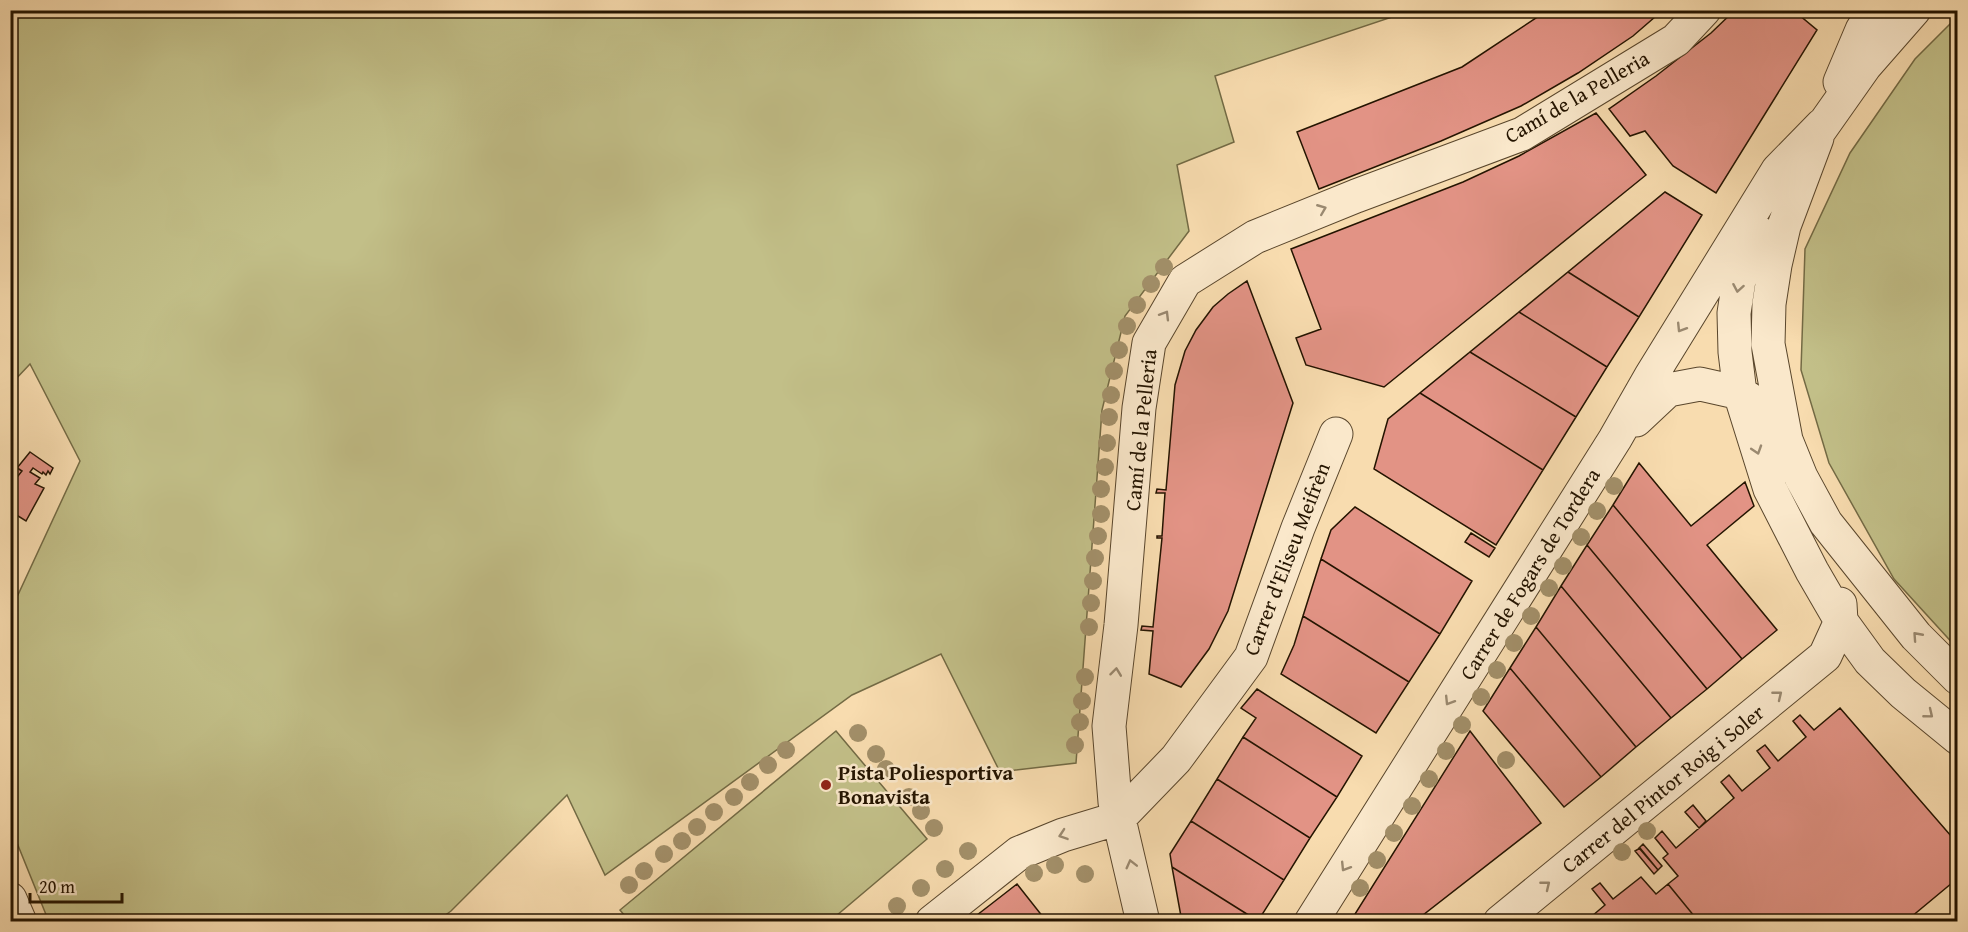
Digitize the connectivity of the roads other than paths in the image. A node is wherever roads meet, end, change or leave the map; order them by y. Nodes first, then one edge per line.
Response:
1 (1704, 10) edge
2 (1874, 10) edge
3 (1914, 10) edge
4 (1822, 125) junction
5 (1740, 393) junction
6 (1336, 434) dead end
7 (1616, 439) junction
8 (1786, 440) junction
9 (1826, 524) junction
10 (1841, 621) junction
11 (1825, 656) junction
12 (1870, 660) junction
13 (1958, 678) edge
14 (1958, 738) edge
15 (1119, 819) junction
16 (932, 921) edge
17 (1143, 921) edge
18 (1311, 921) edge
19 (1500, 921) edge

15 -> 1 street, Camí de la Pelleria
2 - 4 street
3 - 4 street
4 -> 5 street
4 -> 7 street, Carrer de Fogars de Tordera
4 - 8 street
5 - 7 street
5 - 8 street
5 -> 10 street
6 - 15 street, Carrer d'Eliseu Meifrèn
7 -> 18 street, Carrer de Fogars de Tordera
8 - 9 street
9 - 10 street
13 -> 9 street
10 - 11 street, Carrer del Pintor Roig i Soler
10 - 12 street
11 - 12 street
19 -> 11 street, Carrer del Pintor Roig i Soler
12 -> 14 street
15 -> 16 street
17 -> 15 street, Camí de la Pelleria

